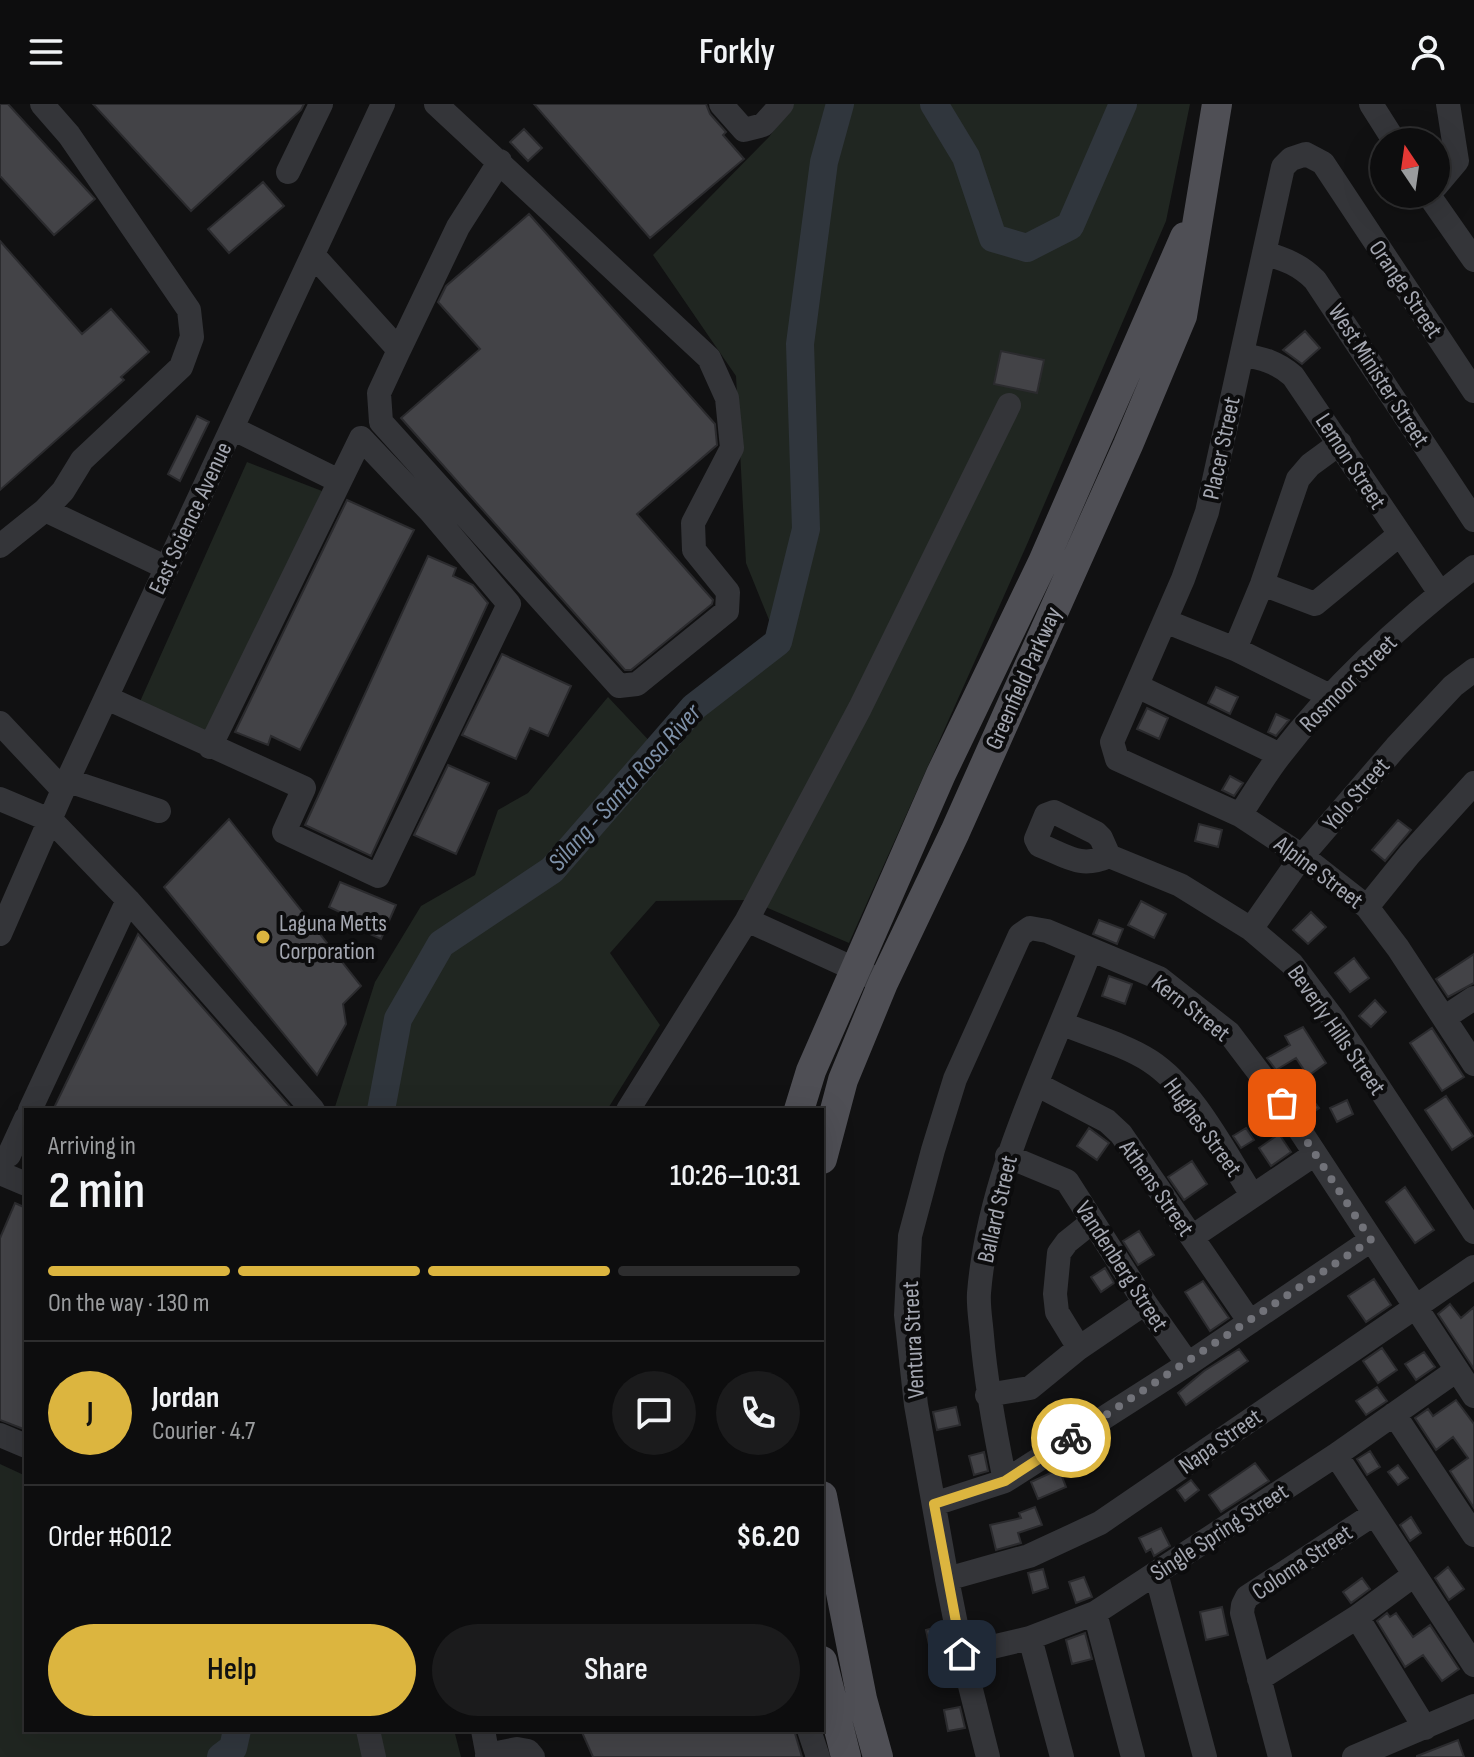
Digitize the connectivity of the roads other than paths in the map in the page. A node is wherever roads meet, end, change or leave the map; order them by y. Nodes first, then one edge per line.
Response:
1 (42, 104) edge
2 (321, 104) edge
3 (383, 104) edge
4 (436, 104) edge
5 (721, 104) edge
6 (782, 104) edge
7 (1217, 104) edge
8 (1371, 104) edge
9 (1448, 104) edge
10 (1386, 128) edge
11 (1306, 154) joint
12 (500, 161) junction
13 (1450, 169) edge
14 (288, 172) dead end
15 (1205, 191) junction
16 (1439, 208) edge
17 (1264, 253) junction
18 (314, 256) junction
19 (1474, 260) edge
20 (399, 350) junction
21 (1242, 355) junction
22 (1474, 391) edge
23 (1009, 405) dead end
24 (232, 428) junction
25 (1340, 443) junction
26 (339, 481) junction
27 (45, 510) junction
28 (1474, 520) edge
29 (1399, 535) junction
30 (0, 546) edge
31 (1474, 567) edge
32 (167, 568) junction
33 (1262, 584) junction
34 (1440, 593) junction
35 (1165, 621) junction
36 (1235, 649) junction
37 (1474, 670) edge
38 (1137, 686) junction
39 (1330, 696) junction
40 (107, 698) junction
41 (0, 723) edge
42 (1112, 742) joint
43 (210, 747) junction
44 (1280, 755) junction
45 (1474, 783) edge
46 (66, 785) junction
47 (0, 799) edge
48 (159, 811) dead end
49 (1240, 815) junction
50 (52, 821) junction
51 (1109, 856) dead end
52 (1302, 856) junction
53 (128, 900) junction
54 (1367, 907) junction
55 (747, 920) junction
56 (1251, 929) junction
57 (0, 934) edge
58 (1020, 935) joint
59 (1090, 951) junction
60 (856, 969) junction
61 (883, 983) junction
62 (1474, 998) edge
63 (1444, 1018) junction
64 (1063, 1024) junction
65 (1474, 1064) edge
66 (1038, 1085) junction
67 (31, 1108) edge
68 (311, 1108) edge
69 (629, 1108) edge
70 (800, 1108) edge
71 (24, 1124) edge
72 (824, 1151) edge
73 (1315, 1154) junction
74 (1007, 1156) junction
75 (10, 1170) edge
76 (1252, 1195) junction
77 (1092, 1222) junction
78 (1474, 1232) edge
79 (1192, 1237) junction
80 (1371, 1240) junction
81 (1474, 1267) edge
82 (1145, 1303) junction
83 (1417, 1305) junction
84 (1250, 1322) junction
85 (1079, 1348) junction
86 (1188, 1364) junction
87 (1457, 1370) junction
88 (987, 1395) junction
89 (1474, 1396) edge
90 (1394, 1414) junction
91 (0, 1435) edge
92 (24, 1445) edge
93 (1336, 1455) junction
94 (1005, 1481) junction
95 (934, 1504) junction
96 (824, 1506) edge
97 (1374, 1514) junction
98 (1474, 1535) edge
99 (1156, 1573) junction
100 (1414, 1575) junction
101 (947, 1579) junction
102 (1095, 1613) junction
103 (1357, 1617) junction
104 (1030, 1638) junction
105 (962, 1654) junction
106 (1474, 1665) edge
107 (824, 1672) edge
108 (1259, 1679) junction
109 (1474, 1706) edge
110 (1425, 1728) junction
111 (368, 1732) edge
112 (483, 1732) edge
113 (810, 1732) edge
114 (487, 1756) edge
115 (374, 1757) edge
116 (533, 1757) edge
117 (818, 1757) edge
118 (846, 1757) edge
119 (878, 1757) edge
120 (988, 1757) edge
121 (1062, 1757) edge
122 (1133, 1757) edge
123 (1205, 1757) edge
124 (1280, 1757) edge
125 (1354, 1757) edge

1 - 27 street
2 - 14 street
3 - 18 street, East Science Avenue
4 - 12 street
5 - 6 street
7 - 15 main road, Greenfield Parkway
8 - 10 street
9 - 13 street
11 - 17 street, Placer Street
11 - 22 street, Orange Street
12 - 20 street
12 - 20 street
15 - 60 main road, Greenfield Parkway
15 - 61 main road, Greenfield Parkway
16 - 19 street
17 - 21 street, Placer Street
17 - 28 street, West Minister Street
18 - 20 street
18 - 24 street, East Science Avenue
21 - 25 street, Lemon Street
21 - 35 street, Placer Street
23 - 55 street
24 - 26 street
24 - 32 street, East Science Avenue
25 - 29 street, Lemon Street
25 - 33 street
26 - 43 street
26 - 43 street
27 - 30 street
27 - 32 street
29 - 33 street
29 - 34 street, Lemon Street
31 - 34 street, Rosmoor Street
32 - 40 street, East Science Avenue
33 - 36 street
34 - 39 street, Rosmoor Street
35 - 36 street
35 - 38 street, Placer Street
36 - 39 street
37 - 52 street, Yolo Street
38 - 42 street, Placer Street
38 - 44 street
39 - 44 street, Rosmoor Street
40 - 43 street
40 - 46 street, East Science Avenue
41 - 46 street
42 - 49 street, Alpine Street
44 - 49 street, Rosmoor Street
45 - 54 street
46 - 48 street
46 - 50 street, East Science Avenue
47 - 50 street
49 - 52 street, Alpine Street
50 - 53 street
50 - 57 street, East Science Avenue
51 - 56 street, Beverly Hills Street
52 - 54 street, Alpine Street
52 - 56 street, Yolo Street
53 - 67 street
53 - 68 street
54 - 63 street, Alpine Street
55 - 60 street
55 - 69 street
56 - 78 street, Beverly Hills Street
58 - 59 street, Kern Street
58 - 95 street, Ventura Street
59 - 64 street, Ballard Street
59 - 73 street, Kern Street
60 - 61 street
60 - 70 main road, Greenfield Parkway
61 - 72 main road, Greenfield Parkway
62 - 63 street
63 - 65 street, Alpine Street
64 - 66 street, Ballard Street
64 - 76 street, Hughes Street
66 - 74 street, Ballard Street
66 - 79 street, Athens Street
71 - 75 street
73 - 76 street
73 - 80 street, Kern Street
74 - 77 street, Vandenberg Street
74 - 88 street, Ballard Street
76 - 79 street
77 - 82 street, Vandenberg Street
77 - 85 street
79 - 84 street, Athens Street
80 - 83 street, Kern Street
80 - 84 street
81 - 83 street, Napa Street
82 - 85 street
82 - 86 street, Vandenberg Street
83 - 87 street, Kern Street
83 - 101 street, Napa Street
84 - 86 street
85 - 88 street
86 - 94 street
87 - 89 street, Kern Street
87 - 90 street, Single Spring Street
88 - 94 street, Ballard Street
90 - 93 street, Single Spring Street
90 - 98 street
91 - 92 street
93 - 97 street
93 - 99 street, Single Spring Street
94 - 95 street
95 - 101 street, Ventura Street
96 - 119 main road
97 - 100 street
97 - 108 street, Coloma Street
99 - 102 street, Single Spring Street
99 - 123 street
100 - 103 street
100 - 106 street
101 - 105 street, Ventura Street
102 - 104 street, Single Spring Street
102 - 122 street
103 - 108 street
103 - 110 street
104 - 105 street, Single Spring Street
104 - 121 street
105 - 120 street, Ventura Street
107 - 118 main road
108 - 124 street, Coloma Street
109 - 110 street
110 - 125 street
111 - 115 street
112 - 114 street
113 - 117 street
114 - 116 street

